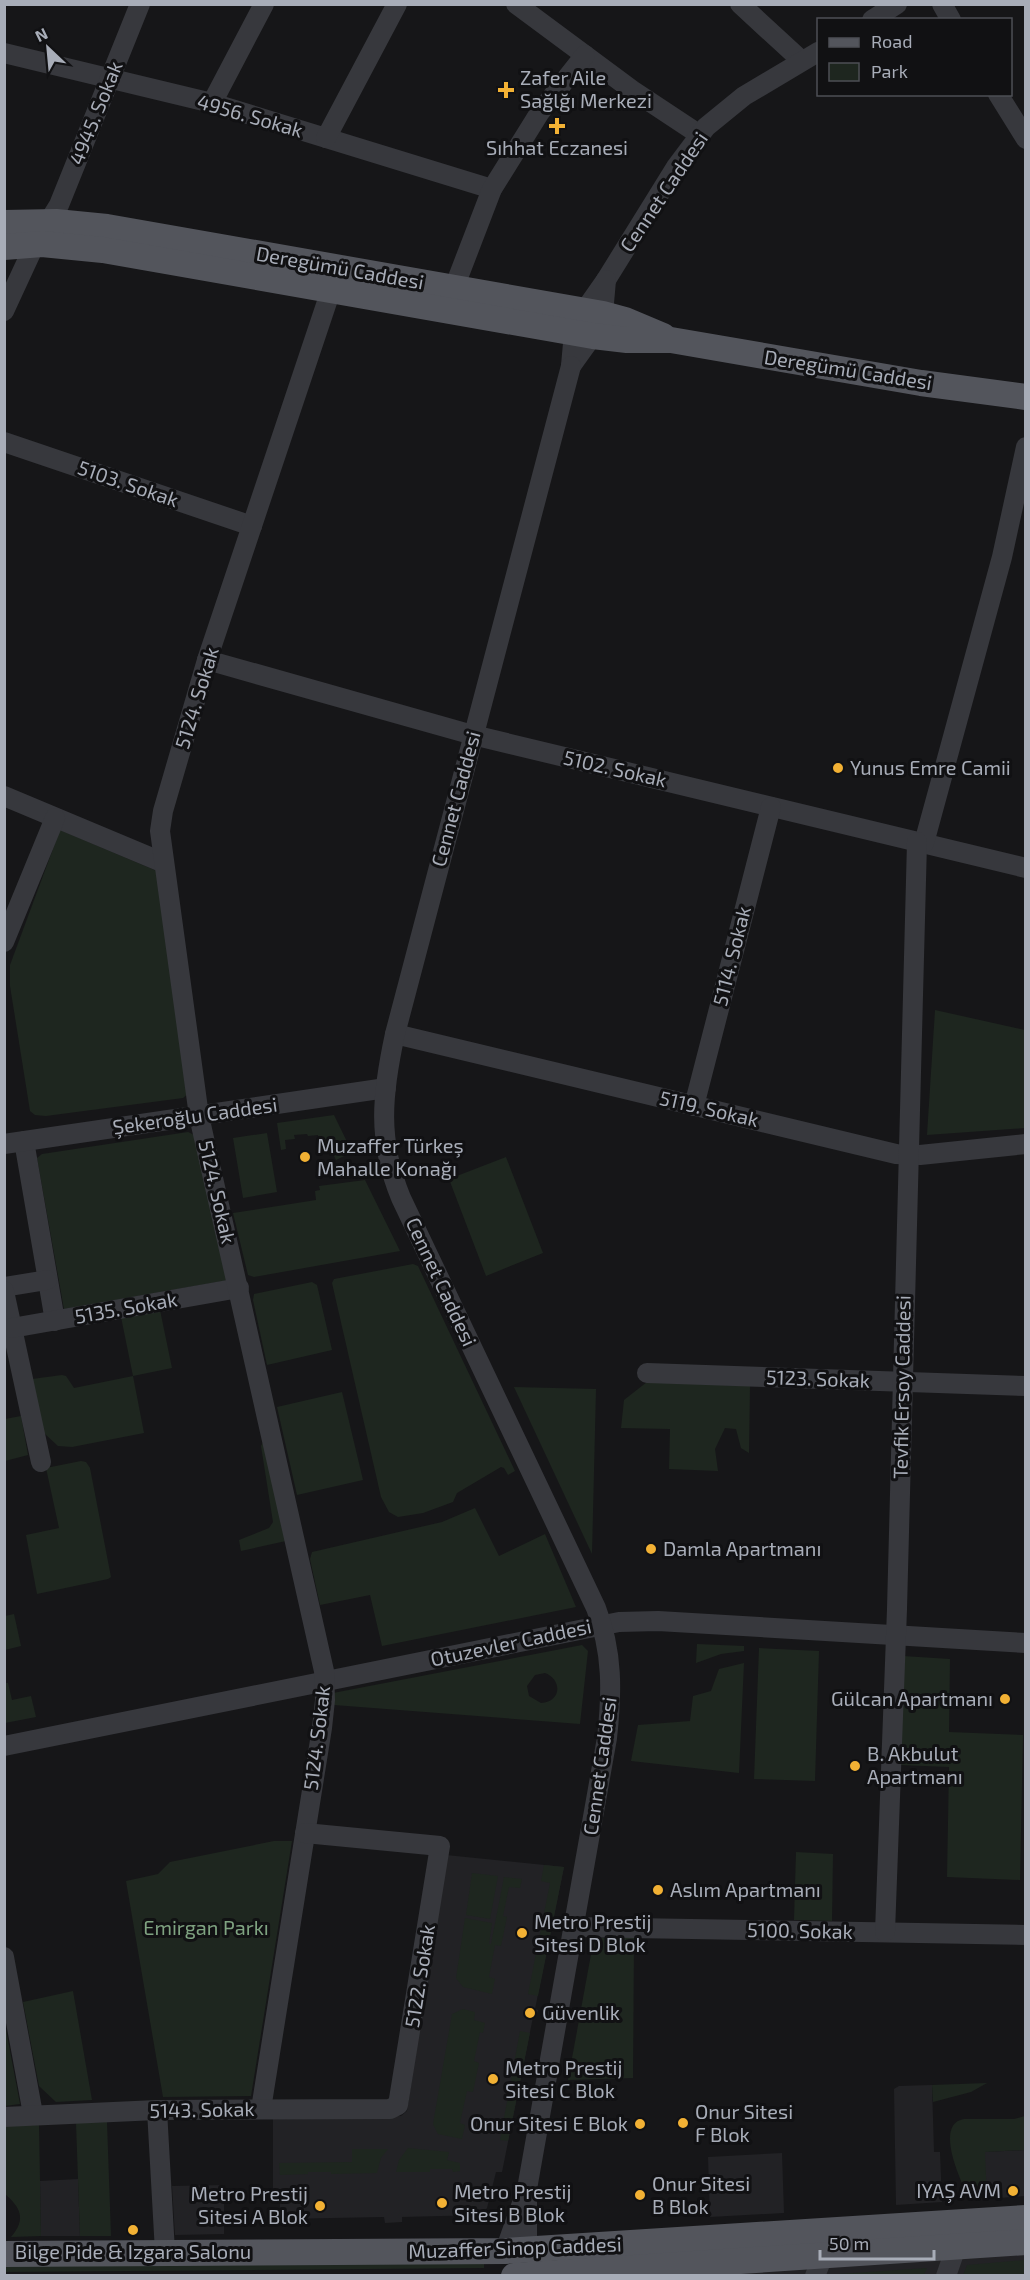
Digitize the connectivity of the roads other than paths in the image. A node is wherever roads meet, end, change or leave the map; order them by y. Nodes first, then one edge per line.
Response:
1 (140, 4) edge
2 (264, 4) edge
3 (397, 4) edge
4 (516, 4) edge
5 (740, 4) edge
6 (897, 4) edge
7 (942, 4) edge
8 (875, 18) edge
9 (950, 18) edge
10 (4, 53) edge
11 (585, 56) junction
12 (810, 56) edge
13 (109, 78) junction
14 (999, 96) edge
15 (212, 103) junction
16 (700, 135) junction
17 (326, 138) junction
18 (1026, 139) edge
19 (492, 189) junction
20 (50, 222) junction
21 (4, 223) edge
22 (35, 244) junction
23 (4, 247) edge
24 (454, 288) junction
25 (331, 290) junction
26 (4, 311) edge
27 (588, 323) junction
28 (1026, 397) edge
29 (4, 442) edge
30 (1026, 447) edge
31 (252, 526) junction
32 (207, 660) junction
33 (473, 735) junction
34 (4, 796) edge
35 (771, 807) junction
36 (56, 818) junction
37 (921, 843) junction
38 (164, 863) junction
39 (1026, 868) edge
40 (4, 942) edge
41 (394, 1034) junction
42 (386, 1088) junction
43 (694, 1106) junction
44 (200, 1116) junction
45 (24, 1142) junction
46 (4, 1144) edge
47 (1026, 1144) edge
48 (908, 1155) junction
49 (47, 1280) junction
50 (239, 1288) junction
51 (4, 1289) edge
52 (55, 1321) junction
53 (12, 1328) junction
54 (647, 1374) dead end
55 (903, 1381) junction
56 (1026, 1386) edge
57 (41, 1462) dead end
58 (602, 1624) junction
59 (895, 1635) junction
60 (1026, 1642) edge
61 (325, 1681) junction
62 (4, 1746) edge
63 (305, 1833) junction
64 (574, 1927) junction
65 (885, 1932) junction
66 (1026, 1935) edge
67 (4, 1957) edge
68 (399, 2105) joint
69 (261, 2109) junction
70 (157, 2110) junction
71 (33, 2114) junction
72 (4, 2117) edge
73 (1026, 2218) edge
74 (965, 2222) junction
75 (1026, 2242) edge
76 (956, 2247) junction
77 (165, 2252) junction
78 (4, 2254) edge
79 (518, 2265) edge
80 (819, 2266) edge
81 (514, 2276) edge
82 (946, 2276) edge

1 - 13 street, 4945. Sokak
2 - 15 street
3 - 17 street
4 - 11 street
5 - 12 street
6 - 8 street
7 - 9 street
10 - 13 street, 4956. Sokak
11 - 16 street
11 - 19 street
12 - 16 street, Cennet Caddesi
13 - 15 street, 4956. Sokak
13 - 20 street, 4945. Sokak
14 - 18 street
15 - 17 street, 4956. Sokak
16 - 27 street, Cennet Caddesi
17 - 19 street, 4956. Sokak
19 - 24 street
20 - 21 main road, Deregümü Caddesi
20 - 22 street, 4945. Sokak
20 - 24 main road, Deregümü Caddesi
22 - 23 main road, Deregümü Caddesi
22 - 25 main road, Deregümü Caddesi
22 - 26 street, 4945. Sokak
24 - 27 main road, Deregümü Caddesi
25 - 27 main road, Deregümü Caddesi
25 - 31 street, 5124. Sokak
27 - 28 main road, Deregümü Caddesi
27 - 33 street, Cennet Caddesi
29 - 31 street, 5103. Sokak
30 - 37 street, Tevfik Ersoy Caddesi
31 - 32 street, 5124. Sokak
32 - 33 street, 5102. Sokak
32 - 38 street, 5124. Sokak
33 - 35 street, 5102. Sokak
33 - 41 street, Cennet Caddesi
34 - 36 street
35 - 37 street, 5102. Sokak
35 - 43 street, 5114. Sokak
36 - 38 street
36 - 40 street
37 - 39 street, 5102. Sokak
37 - 48 street, Tevfik Ersoy Caddesi
38 - 44 street, 5124. Sokak
41 - 42 street, Cennet Caddesi
41 - 43 street, 5119. Sokak
42 - 44 street, Şekeroğlu Caddesi
42 - 58 street, Cennet Caddesi
43 - 48 street, 5119. Sokak
44 - 45 street, Şekeroğlu Caddesi
44 - 50 street, 5124. Sokak
45 - 46 street, Şekeroğlu Caddesi
45 - 49 street
47 - 48 street, 5119. Sokak
48 - 55 street, Tevfik Ersoy Caddesi
49 - 51 street
49 - 52 street
50 - 52 street, 5135. Sokak
50 - 61 street, 5124. Sokak
51 - 53 street
52 - 53 street, 5135. Sokak
53 - 57 street
54 - 55 street, 5123. Sokak
55 - 56 street, 5123. Sokak
55 - 59 street, Tevfik Ersoy Caddesi
58 - 59 street, Otuzevler Caddesi
58 - 61 street, Otuzevler Caddesi
58 - 64 street, Cennet Caddesi
59 - 60 street, Otuzevler Caddesi
59 - 65 street, Tevfik Ersoy Caddesi
61 - 62 street, Otuzevler Caddesi
61 - 63 street, 5124. Sokak
63 - 68 street, 5122. Sokak
63 - 69 street, 5124. Sokak
64 - 65 street, 5100. Sokak
64 - 79 street, Cennet Caddesi
65 - 66 street, 5100. Sokak
67 - 71 street
68 - 69 street, 5143. Sokak
69 - 70 street, 5143. Sokak
70 - 71 street, 5143. Sokak
70 - 77 street
71 - 72 street, 5143. Sokak
73 - 74 main road, Muzaffer Sinop Caddesi
74 - 76 street
74 - 79 main road, Muzaffer Sinop Caddesi
75 - 76 main road, Muzaffer Sinop Caddesi
76 - 80 main road, Muzaffer Sinop Caddesi
76 - 82 street
77 - 78 main road, Muzaffer Sinop Caddesi
77 - 79 main road, Muzaffer Sinop Caddesi
79 - 80 main road, Muzaffer Sinop Caddesi
79 - 81 main road, Muzaffer Sinop Caddesi

